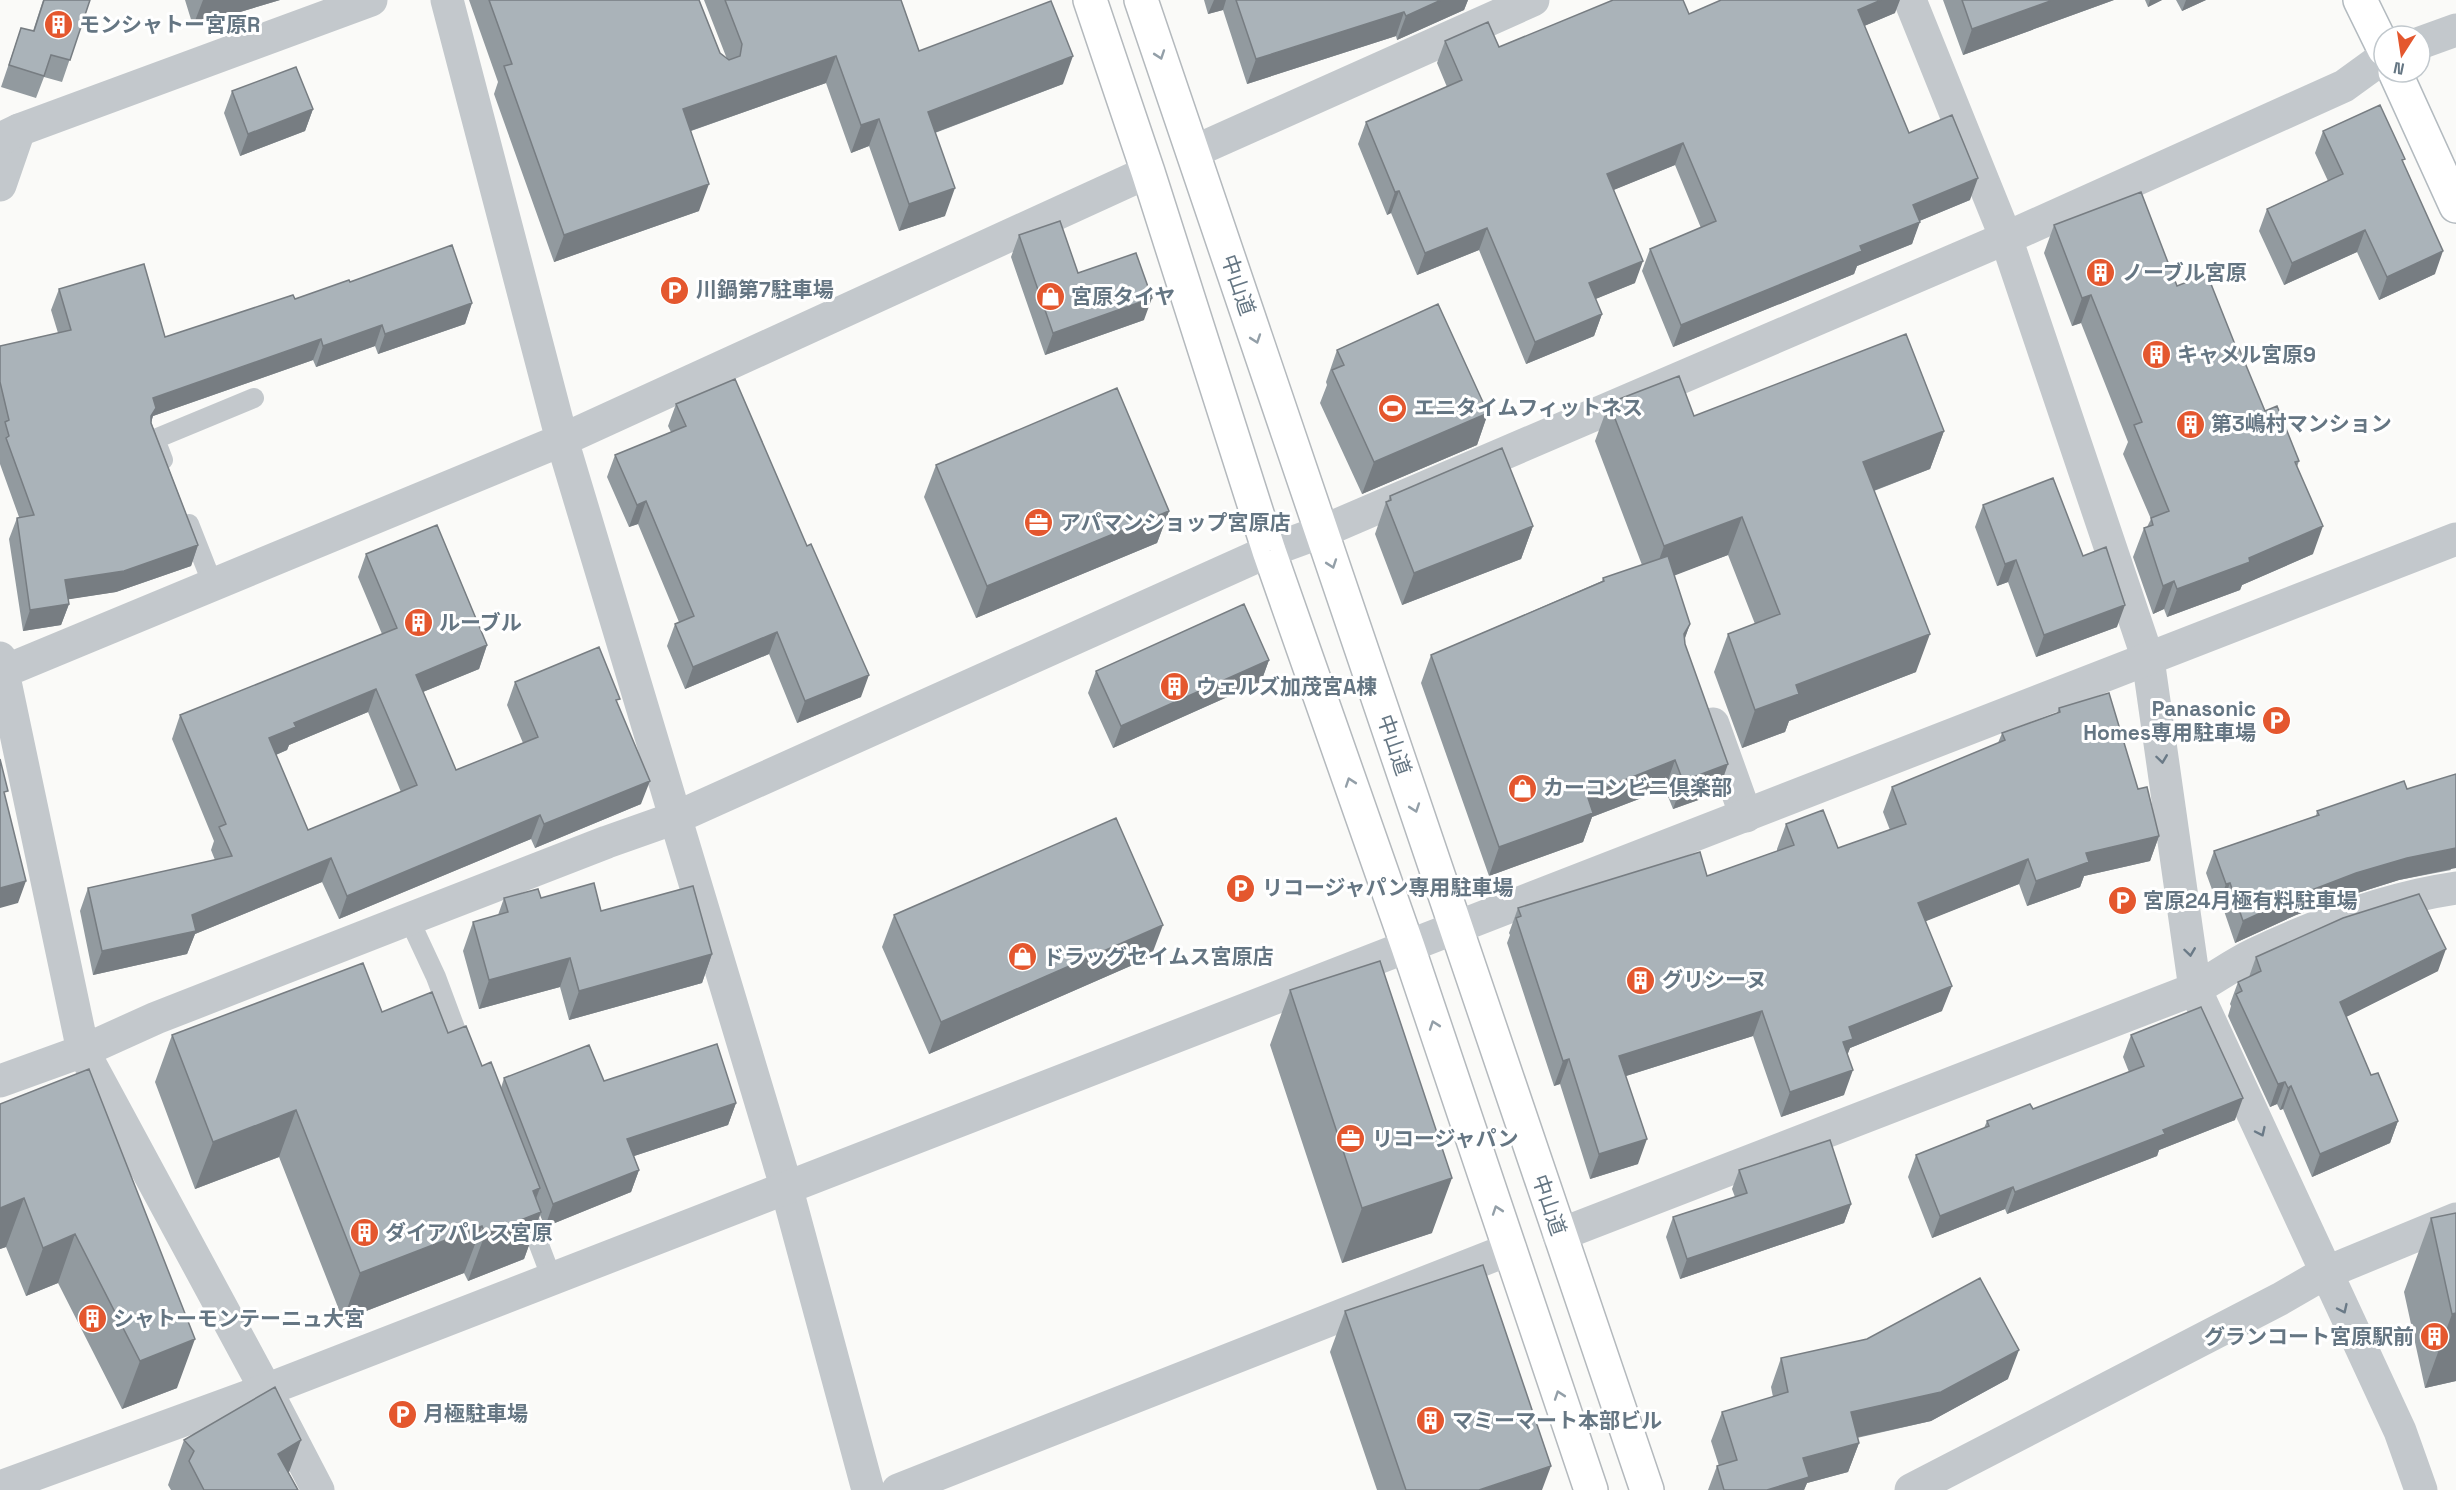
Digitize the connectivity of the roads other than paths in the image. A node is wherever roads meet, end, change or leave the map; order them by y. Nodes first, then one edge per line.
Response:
1 (371, 0) edge
2 (447, 0) edge
3 (1090, 0) edge
4 (1141, 0) edge
5 (1533, 0) edge
6 (1910, 0) edge
7 (2360, 0) edge
8 (2372, 24) edge
9 (2456, 30) edge
10 (2432, 39) edge
11 (2372, 66) edge
12 (2400, 84) edge
13 (9, 134) edge
14 (1192, 152) junction
15 (1148, 172) junction
16 (0, 185) edge
17 (2456, 206) edge
18 (2006, 238) junction
19 (254, 398) dead end
20 (562, 440) junction
21 (172, 481) edge
22 (180, 502) edge
23 (1322, 532) junction
24 (2456, 539) edge
25 (1269, 551) junction
26 (213, 585) junction
27 (2148, 659) junction
28 (1, 668) edge
29 (1703, 698) edge
30 (1746, 816) junction
31 (675, 819) junction
32 (2456, 888) edge
33 (409, 919) junction
34 (1456, 928) junction
35 (1408, 947) junction
36 (2195, 989) junction
37 (83, 1051) junction
38 (474, 1078) edge
39 (0, 1081) edge
40 (786, 1186) junction
41 (517, 1190) edge
42 (2456, 1220) edge
43 (1559, 1235) junction
44 (1510, 1249) junction
45 (2325, 1273) junction
46 (552, 1279) junction
47 (267, 1390) junction
48 (0, 1487) edge
49 (318, 1490) edge
50 (868, 1490) edge
51 (898, 1490) edge
52 (1591, 1490) edge
53 (1647, 1490) edge
54 (1911, 1490) edge
55 (2421, 1490) edge

1 - 13 street
2 - 20 street
3 - 15 main road
4 -> 14 main road, 中山道
5 - 14 street
6 - 18 street
7 - 8 main road
9 - 10 street
11 - 18 street
12 - 17 main road
13 - 16 street
14 -> 23 main road, 中山道
15 - 20 street
15 - 25 main road
18 - 23 street
18 - 27 street
19 - 21 lane
20 - 26 street
20 - 31 street
22 - 26 lane
23 - 25 street
23 -> 34 main road, 中山道
24 - 27 street
25 - 31 street
35 -> 25 main road
26 - 28 street
27 - 30 street
27 -> 36 street
28 - 37 street
29 - 30 street
30 - 34 street
31 - 33 street
31 - 40 street
32 - 36 street
33 - 37 street
33 - 38 lane
34 - 35 street
34 - 43 main road, 中山道
35 - 40 street
44 -> 35 main road
36 - 43 street
36 -> 45 street
37 - 39 street
37 - 47 street
40 - 46 street
40 - 50 street
41 - 46 lane
42 - 45 street
43 - 53 main road, 中山道
44 - 51 street
52 -> 44 main road
45 - 54 street
45 -> 55 street
46 - 47 street
47 - 48 street
47 - 49 street

